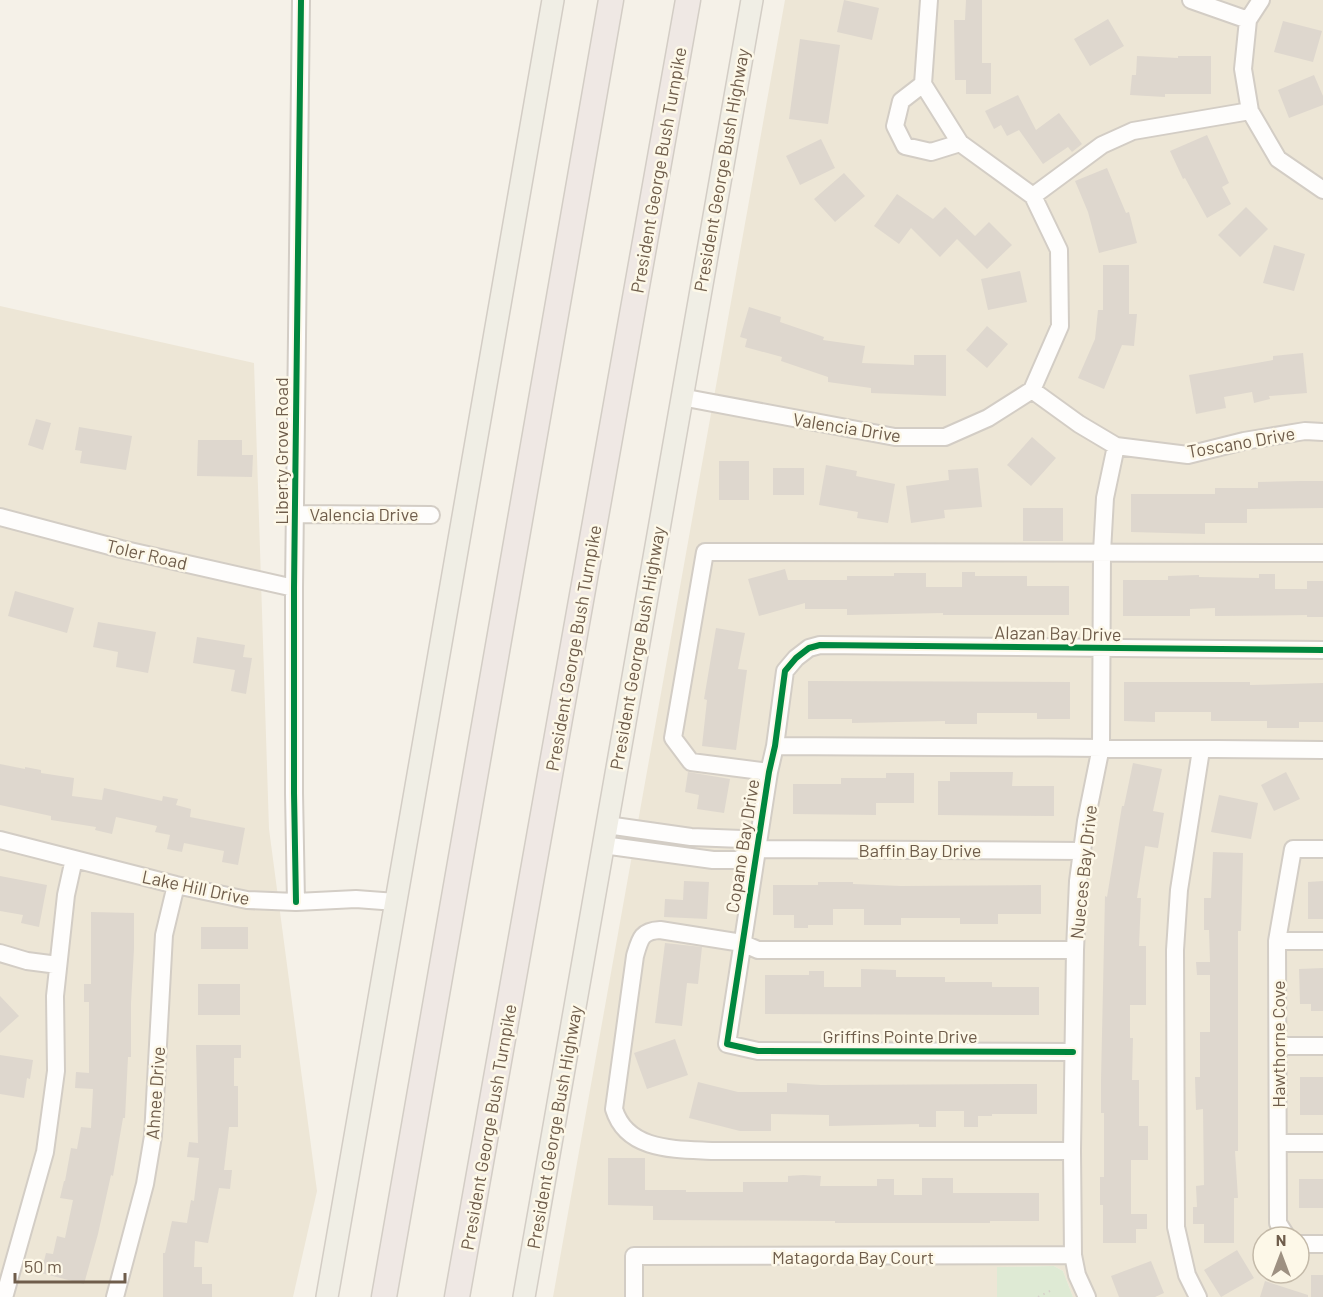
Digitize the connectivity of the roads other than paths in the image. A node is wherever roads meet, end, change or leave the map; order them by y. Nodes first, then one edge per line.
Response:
1 (301, 0) edge
2 (554, 0) edge
3 (611, 0) edge
4 (688, 0) edge
5 (752, 0) edge
6 (929, 0) edge
7 (1191, 0) edge
8 (1261, 0) edge
9 (1248, 20) junction
10 (923, 84) junction
11 (1250, 111) junction
12 (960, 143) junction
13 (1323, 190) edge
14 (1033, 196) junction
15 (1032, 390) junction
16 (681, 397) junction
17 (1323, 432) edge
18 (1116, 446) junction
19 (296, 514) junction
20 (431, 514) dead end
21 (0, 517) edge
22 (1102, 552) junction
23 (1323, 553) edge
24 (294, 588) junction
25 (1100, 649) junction
26 (1323, 650) edge
27 (796, 658) joint
28 (775, 746) junction
29 (1101, 747) junction
30 (1201, 750) junction
31 (1323, 750) edge
32 (769, 772) junction
33 (605, 835) junction
34 (0, 840) edge
35 (758, 849) junction
36 (1323, 849) edge
37 (1082, 851) junction
38 (74, 859) junction
39 (176, 885) junction
40 (296, 902) junction
41 (396, 902) junction
42 (1277, 941) junction
43 (1323, 941) edge
44 (742, 943) junction
45 (1075, 950) junction
46 (0, 954) edge
47 (58, 965) junction
48 (727, 1044) joint
49 (1279, 1046) junction
50 (1323, 1046) edge
51 (1073, 1052) junction
52 (1278, 1143) junction
53 (1323, 1143) edge
54 (1072, 1151) junction
55 (1279, 1225) edge
56 (1073, 1255) junction
57 (7, 1295) edge
58 (115, 1297) edge
59 (327, 1297) edge
60 (384, 1297) edge
61 (458, 1297) edge
62 (524, 1297) edge
63 (634, 1297) edge
64 (1087, 1297) edge
65 (1198, 1297) edge

1 - 19 street, Liberty Grove Road
2 - 41 main road
3 - 60 highway
4 - 61 highway, President George Bush Turnpike
5 - 16 main road, President George Bush Highway
6 - 10 street
7 - 9 street
8 - 9 street
9 - 11 street
10 - 12 street
10 - 12 street
11 - 13 street
11 - 14 street
12 - 14 street
14 - 15 street
15 - 16 street, Valencia Drive
15 - 18 street, Toscano Drive
16 - 33 main road, President George Bush Highway
17 - 18 street, Toscano Drive
18 - 22 street, Nueces Bay Drive
19 - 20 street, Valencia Drive
19 - 24 street, Liberty Grove Road
21 - 24 street, Toler Road
22 - 23 street
22 - 25 street, Nueces Bay Drive
22 - 32 street
24 - 40 street, Liberty Grove Road
25 - 26 street, Alazan Bay Drive
25 - 27 street, Alazan Bay Drive
25 - 29 street, Nueces Bay Drive
27 - 28 street, Copano Bay Drive
28 - 29 street
28 - 32 street, Copano Bay Drive
29 - 30 street
29 - 37 street, Nueces Bay Drive
30 - 31 street
30 - 65 street
32 - 35 street, Copano Bay Drive
33 - 35 street, Baffin Bay Drive
33 - 62 main road, President George Bush Highway
34 - 38 street, Lake Hill Drive
35 - 37 street, Baffin Bay Drive
35 - 44 street, Copano Bay Drive
36 - 42 street, Hawthorne Cove
37 - 45 street, Nueces Bay Drive
38 - 39 street, Lake Hill Drive
38 - 47 street
39 - 40 street, Lake Hill Drive
39 - 58 street, Ahnee Drive
40 - 41 street, Lake Hill Drive
41 - 59 main road
42 - 43 street
42 - 49 street, Hawthorne Cove
44 - 45 street
44 - 48 street, Copano Bay Drive
44 - 54 street
45 - 51 street, Nueces Bay Drive
46 - 47 street
47 - 57 street
48 - 51 street, Griffins Pointe Drive
49 - 50 street
49 - 52 street, Hawthorne Cove
51 - 54 street, Nueces Bay Drive
52 - 53 street
52 - 55 street, Hawthorne Cove
54 - 56 street, Nueces Bay Drive
56 - 63 street, Matagorda Bay Court
56 - 64 street, Nueces Bay Drive

